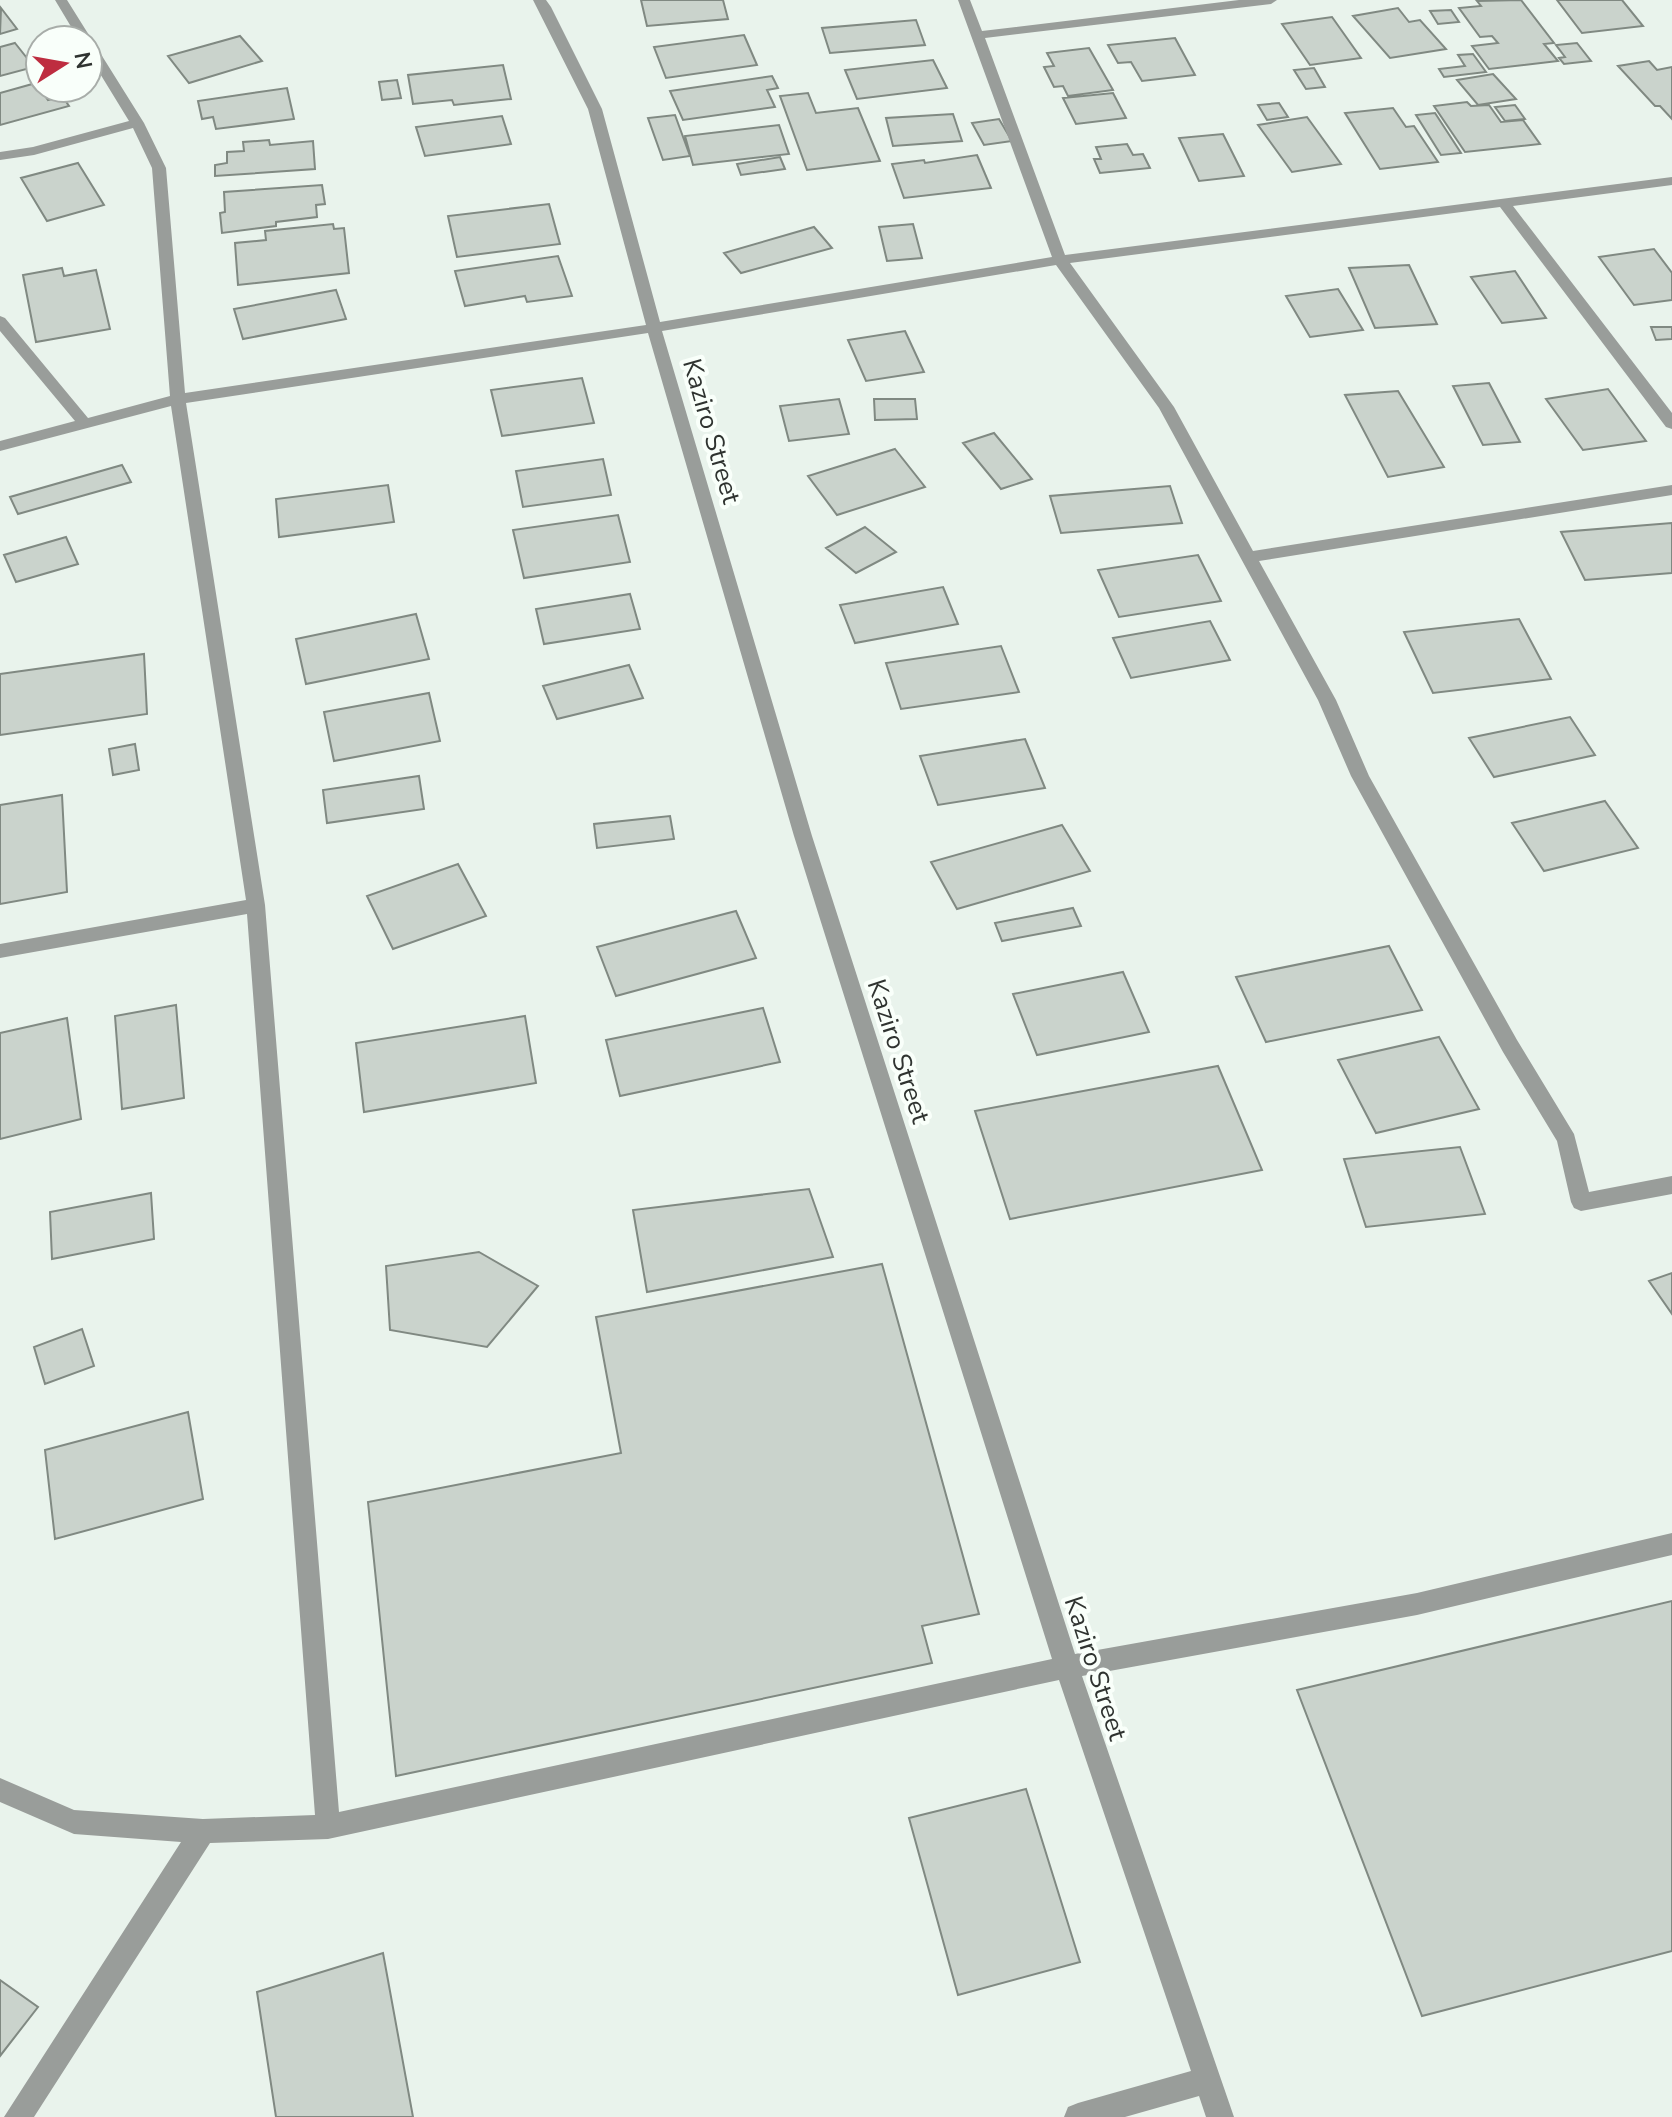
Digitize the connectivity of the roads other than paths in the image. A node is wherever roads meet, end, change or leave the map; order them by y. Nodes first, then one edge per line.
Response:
1 (61, 0) edge
2 (539, 0) edge
3 (964, 0) edge
4 (1271, 0) edge
5 (76, 24) edge
6 (978, 35) junction
7 (104, 70) edge
8 (137, 123) junction
9 (0, 156) edge
10 (1672, 181) edge
11 (1504, 203) junction
12 (1060, 260) junction
13 (0, 321) edge
14 (654, 328) junction
15 (178, 399) junction
16 (1672, 424) edge
17 (86, 425) junction
18 (0, 446) edge
19 (1672, 490) edge
20 (1248, 557) junction
21 (256, 905) junction
22 (0, 951) edge
23 (1672, 1185) edge
24 (1672, 1544) edge
25 (1067, 1667) junction
26 (0, 1790) edge
27 (328, 1827) junction
28 (203, 1831) junction
29 (1208, 2080) junction
30 (18, 2117) edge
31 (1078, 2117) edge
32 (1220, 2117) edge

1 - 5 street
2 - 14 street, Kaziro Street
3 - 6 street
4 - 6 street
6 - 12 street
7 - 8 street
8 - 9 street
8 - 15 street
10 - 11 street
11 - 12 street
11 - 16 street
12 - 14 street
12 - 20 street
13 - 17 street
14 - 15 street
14 - 25 street, Kaziro Street
15 - 17 street
15 - 21 street
17 - 18 street
19 - 20 street
20 - 23 street
21 - 22 street
21 - 27 street
24 - 25 street
25 - 27 street
25 - 29 street, Kaziro Street
26 - 28 street
27 - 28 street
28 - 30 street
29 - 31 street
29 - 32 street, Kaziro Street

